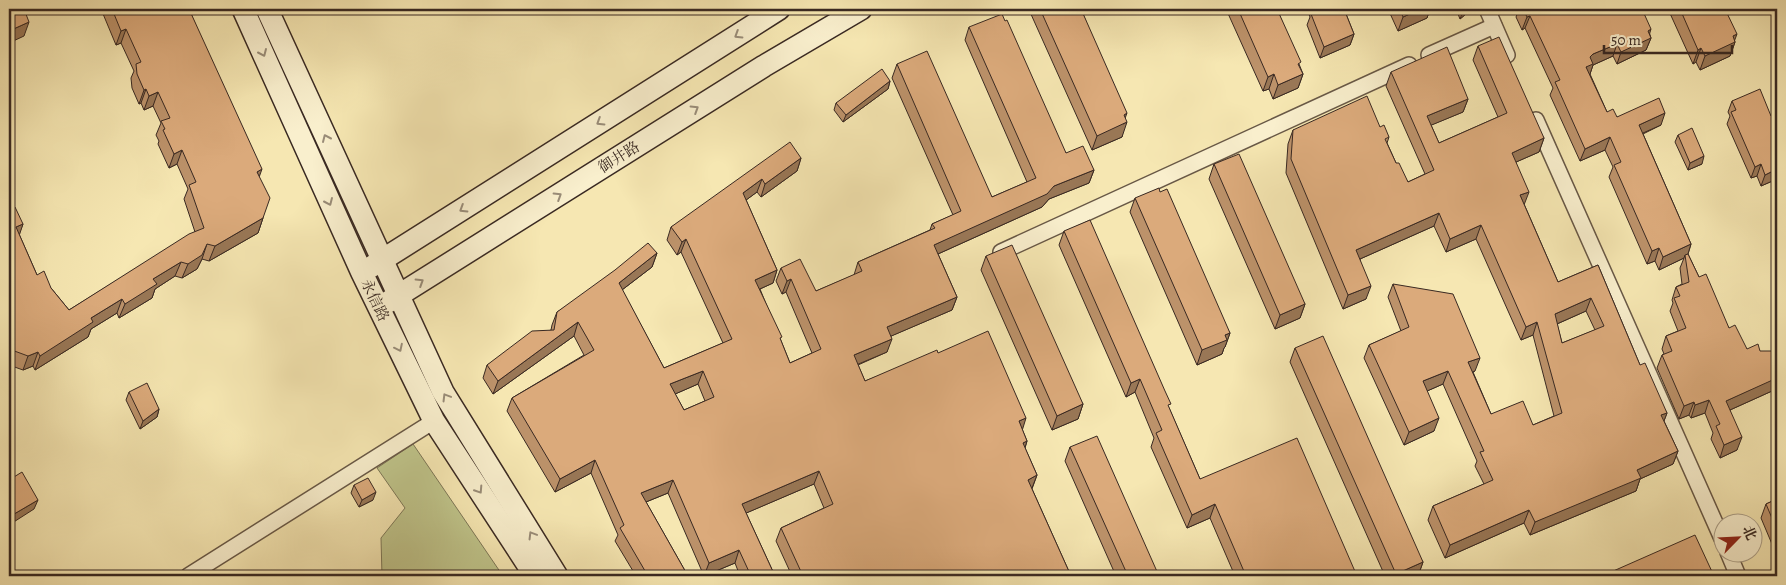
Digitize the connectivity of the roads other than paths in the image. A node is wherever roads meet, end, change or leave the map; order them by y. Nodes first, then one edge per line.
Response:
1 (243, 9) edge
2 (267, 9) edge
3 (779, 9) edge
4 (861, 9) edge
5 (1487, 9) edge
6 (1494, 26) junction
7 (1514, 71) edge
8 (1530, 106) edge
9 (1001, 252) edge
10 (382, 260) junction
11 (362, 273) junction
12 (399, 296) junction
13 (379, 308) junction
14 (434, 421) junction
15 (1714, 520) edge
16 (1732, 562) edge
17 (188, 576) edge
18 (535, 576) edge
19 (557, 576) edge
20 (1738, 576) edge

1 -> 11 street, 永信路
10 -> 2 street, 永信路
3 -> 10 street
12 -> 4 street, 御井路
5 - 6 street
6 - 7 street
6 - 9 street
8 - 15 street
10 - 11 street
10 - 12 street, 永信路
11 - 13 street, 永信路
12 - 13 street, 御井路
19 -> 12 street, 永信路
13 -> 14 street, 永信路
14 - 17 street
14 -> 18 street, 永信路
16 - 20 street

